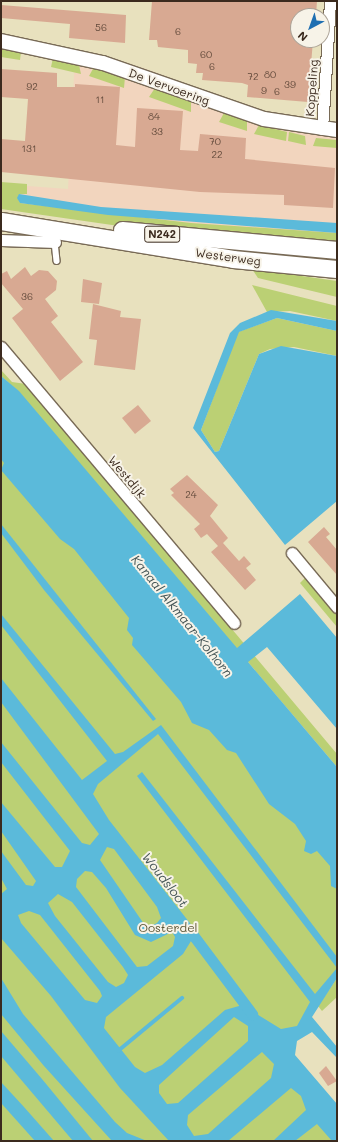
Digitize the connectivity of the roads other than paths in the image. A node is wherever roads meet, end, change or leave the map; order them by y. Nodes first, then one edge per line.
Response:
1 (330, 1) edge
2 (1, 41) edge
3 (322, 129) junction
4 (337, 130) edge
5 (1, 220) edge
6 (1, 240) edge
7 (55, 242) joint
8 (337, 250) edge
9 (58, 261) dead end
10 (337, 269) edge
11 (1, 347) edge
12 (292, 553) dead end
13 (337, 607) edge
14 (234, 623) dead end

1 - 3 street, Koppeling
2 - 3 street, De Vervoering
3 - 4 street, De Vervoering
5 - 8 main road, Westerweg / N242
5 - 10 main road, Westerweg / N242
6 - 7 street
7 - 9 lane
11 - 14 street, Westdijk
12 - 13 street

